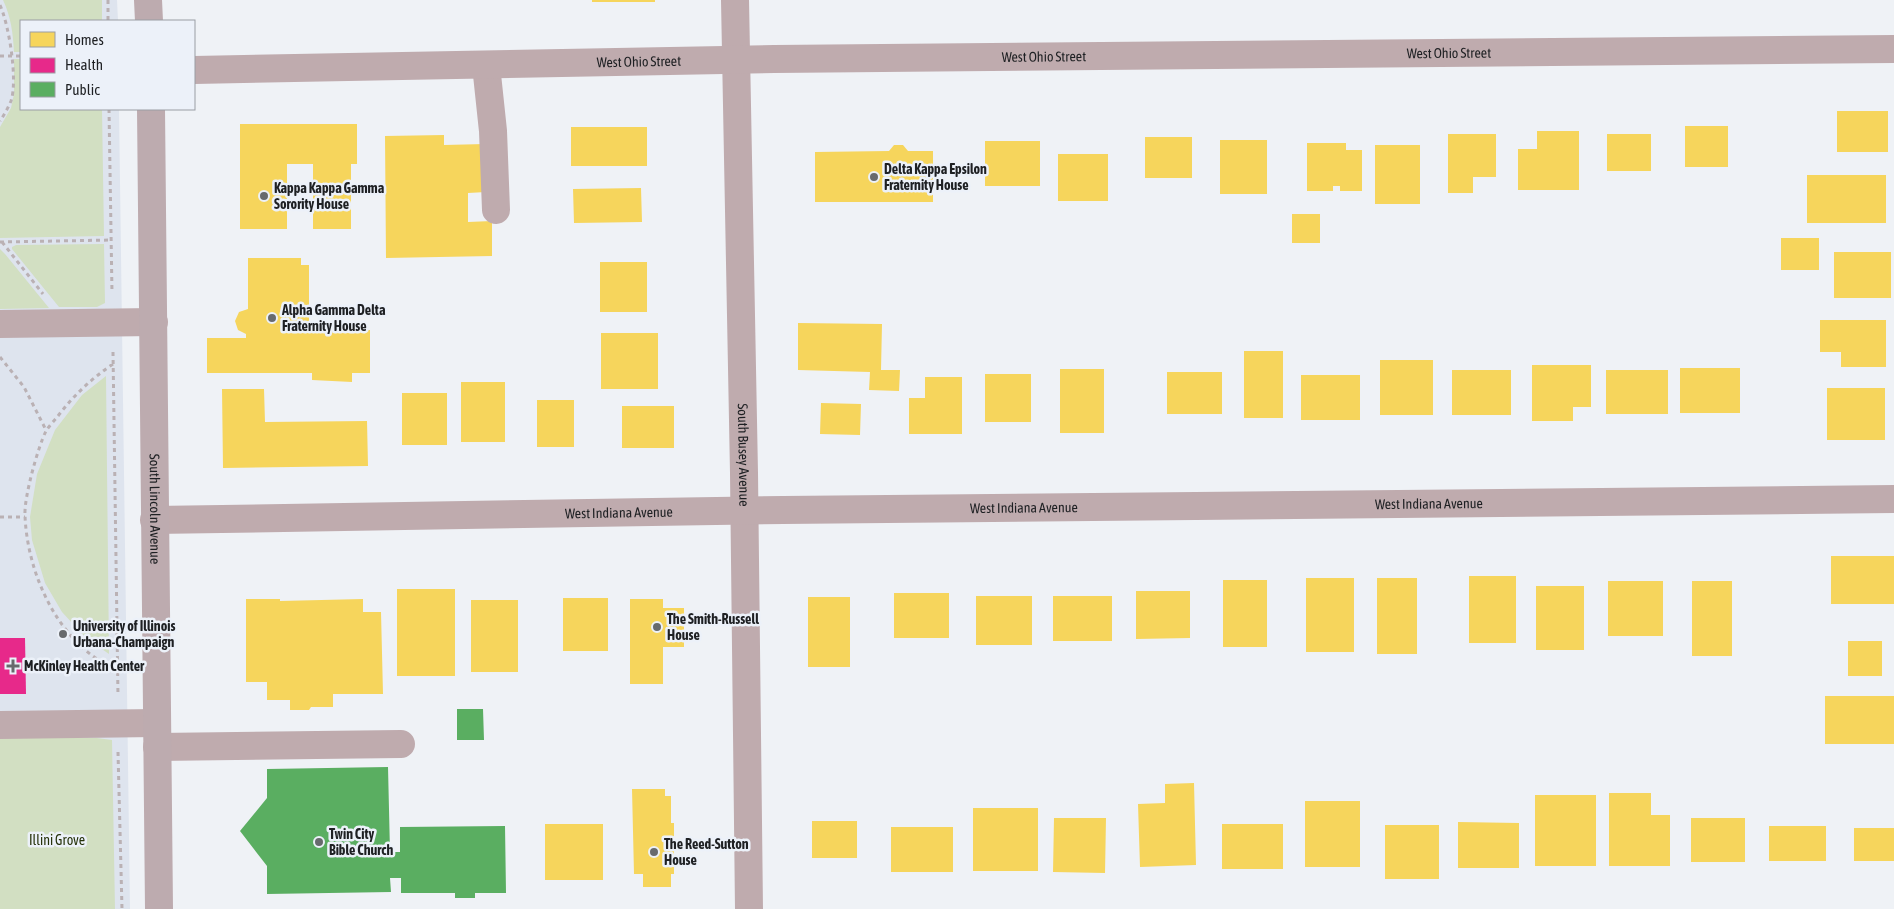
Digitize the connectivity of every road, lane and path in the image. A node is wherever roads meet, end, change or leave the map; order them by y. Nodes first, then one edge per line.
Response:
1 (108, 0) edge
2 (148, 0) edge
3 (735, 0) edge
4 (0, 5) edge
5 (108, 20) edge
6 (149, 20) edge
7 (1894, 49) edge
8 (0, 56) edge
9 (11, 56) junction
10 (20, 56) edge
11 (737, 60) junction
12 (486, 65) junction
13 (195, 70) edge
14 (151, 110) edge
15 (0, 121) edge
16 (496, 210) dead end
17 (111, 240) dead end
18 (1, 242) edge
19 (48, 300) dead end
20 (154, 322) junction
21 (0, 324) edge
22 (0, 357) edge
23 (113, 364) dead end
24 (46, 430) junction
25 (1894, 499) edge
26 (743, 510) junction
27 (0, 517) edge
28 (25, 518) junction
29 (154, 520) junction
30 (118, 670) dead end
31 (0, 725) edge
32 (157, 735) junction
33 (400, 744) dead end
34 (160, 909) edge
35 (749, 909) edge

1 - 5 path
2 - 6 main road
3 - 11 street, South Busey Avenue
4 - 9 path
7 - 11 street, West Ohio Street
8 - 9 path
9 - 10 path
9 - 15 path
11 - 12 street, West Ohio Street
11 - 26 street, South Busey Avenue
12 - 13 street, West Ohio Street
12 - 16 street
14 - 20 main road, South Lincoln Avenue
17 - 18 path
18 - 19 path
20 - 21 street
20 - 29 main road, South Lincoln Avenue
22 - 24 path
23 - 24 path
24 - 28 path
25 - 26 street, West Indiana Avenue
26 - 29 street, West Indiana Avenue
26 - 35 street, South Busey Avenue
27 - 28 path
28 - 30 path
29 - 32 main road, South Lincoln Avenue
31 - 32 street
32 - 33 street
32 - 34 main road, South Lincoln Avenue

